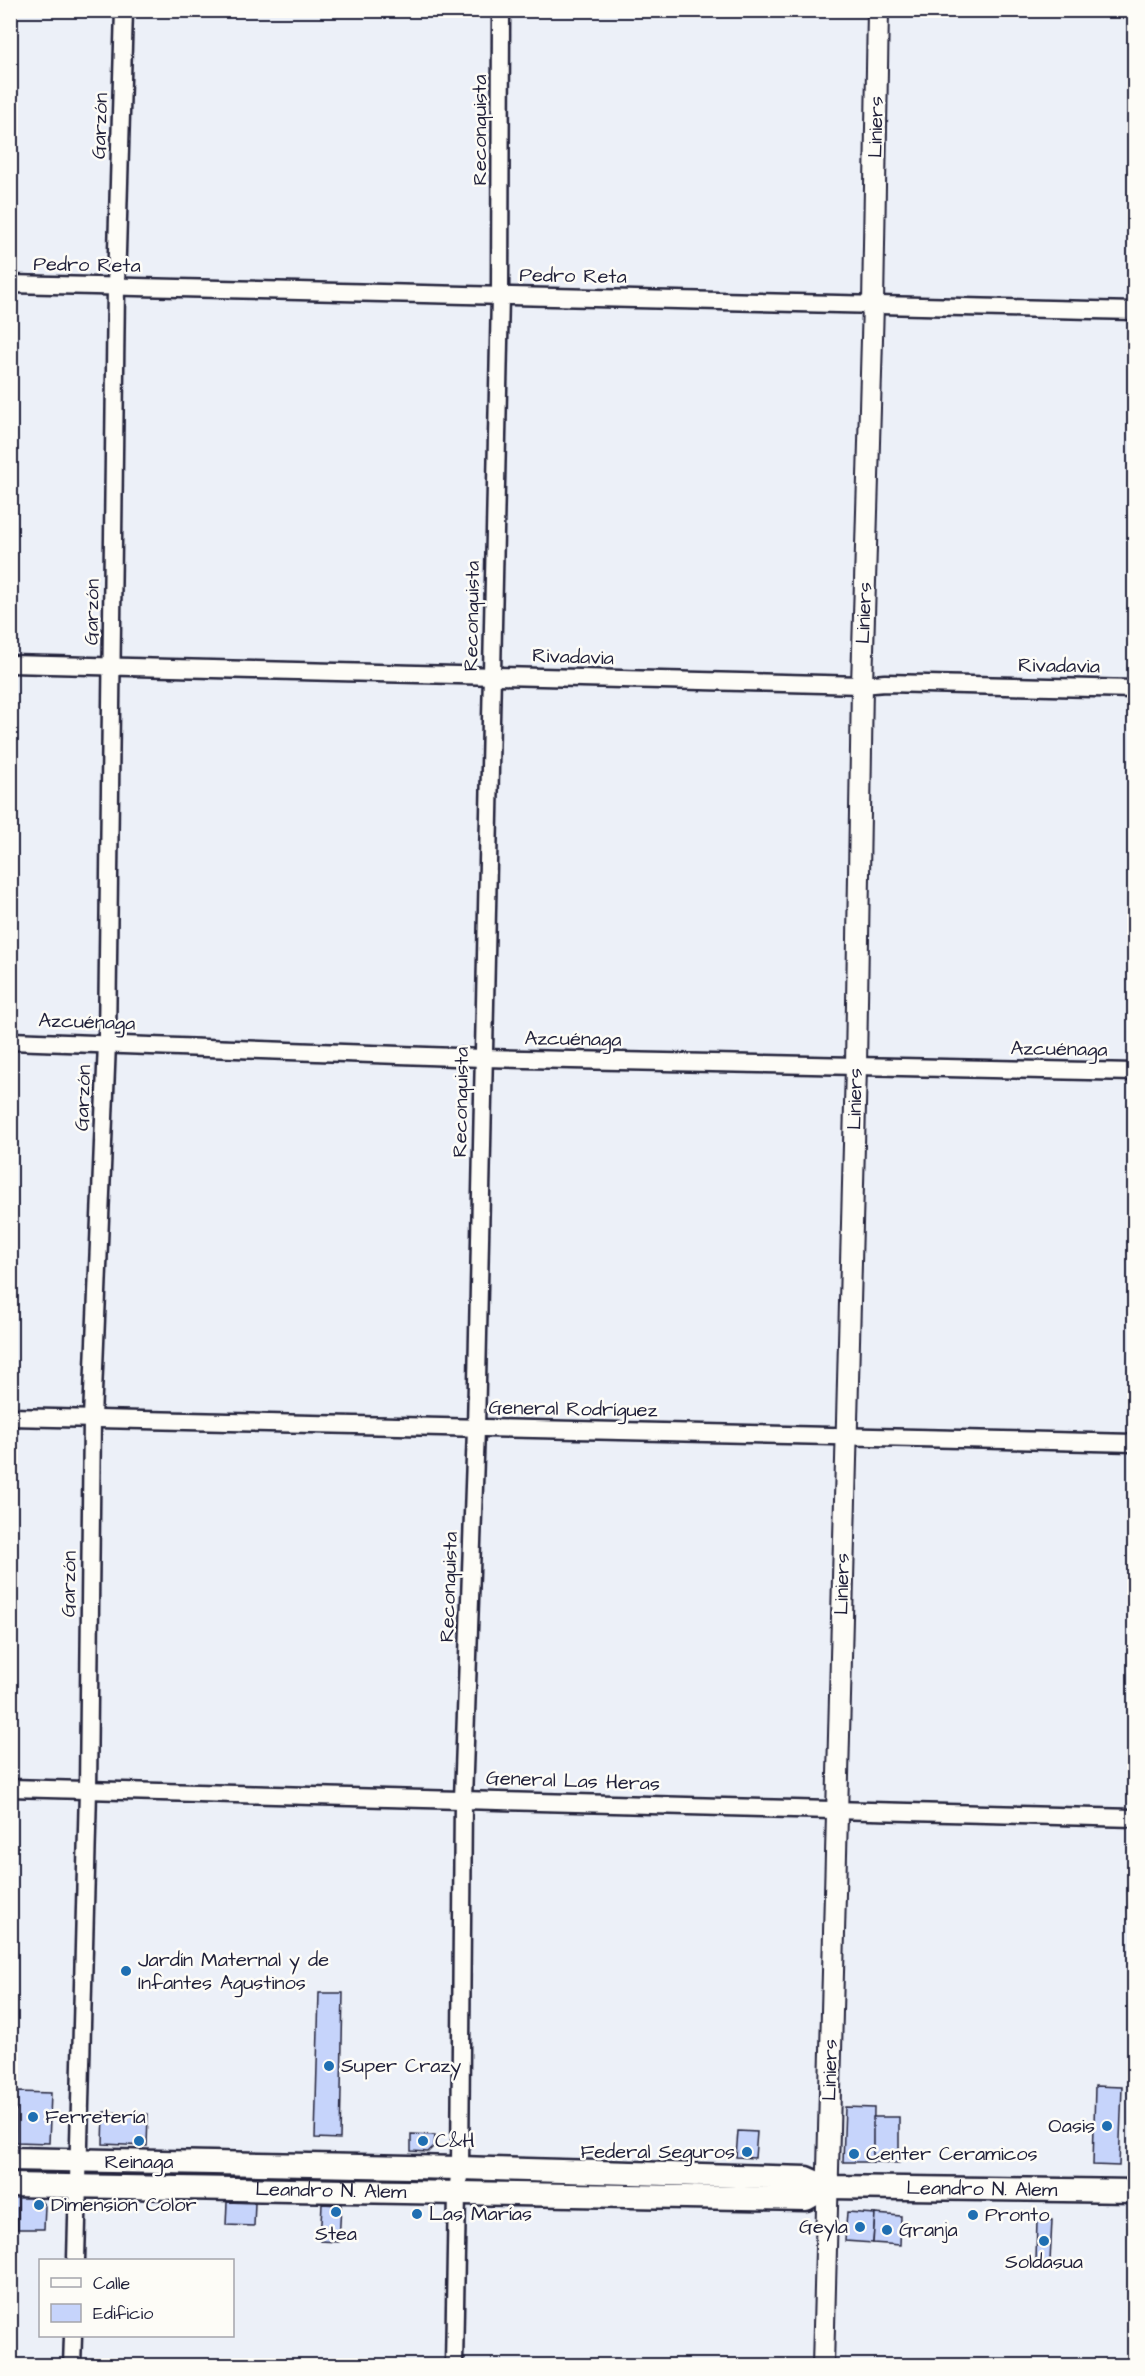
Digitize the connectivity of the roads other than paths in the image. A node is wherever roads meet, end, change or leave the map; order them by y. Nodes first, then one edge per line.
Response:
1 (124, 10) edge
2 (501, 10) edge
3 (878, 10) edge
4 (10, 285) edge
5 (116, 286) junction
6 (500, 295) junction
7 (873, 304) junction
8 (1134, 311) edge
9 (10, 664) edge
10 (112, 666) junction
11 (491, 676) junction
12 (862, 685) junction
13 (1134, 689) edge
14 (10, 1041) edge
15 (107, 1043) junction
16 (483, 1058) junction
17 (856, 1066) junction
18 (1134, 1072) edge
19 (10, 1417) edge
20 (92, 1418) junction
21 (476, 1429) junction
22 (846, 1435) junction
23 (1134, 1443) edge
24 (10, 1788) edge
25 (88, 1790) junction
26 (463, 1798) junction
27 (837, 1810) junction
28 (1134, 1818) edge
29 (10, 2160) edge
30 (79, 2162) junction
31 (460, 2168) junction
32 (10, 2185) edge
33 (78, 2187) junction
34 (827, 2187) junction
35 (1134, 2191) edge
36 (457, 2193) junction
37 (76, 2259) edge
38 (73, 2337) edge
39 (72, 2366) edge
40 (454, 2366) edge
41 (824, 2366) edge

1 - 5 street, Garzón
2 - 6 street, Reconquista
3 - 7 street, Liniers
4 - 5 street, Pedro Reta
5 - 6 street, Pedro Reta
5 - 10 street, Garzón
6 - 7 street, Pedro Reta
6 - 11 street, Reconquista
7 - 8 street, Pedro Reta
7 - 12 street, Liniers
9 - 10 street, Rivadavia
10 - 11 street, Rivadavia
10 - 15 street, Garzón
11 - 12 street, Rivadavia
11 - 16 street, Reconquista
12 - 13 street, Rivadavia
12 - 17 street, Liniers
14 - 15 street, Azcuénaga
15 - 16 street, Azcuénaga
15 - 20 street, Garzón
16 - 17 street, Azcuénaga
16 - 21 street, Reconquista
17 - 18 street, Azcuénaga
17 - 22 street, Liniers
19 - 20 street, General Rodríguez
20 - 21 street, General Rodríguez
20 - 25 street, Garzón
21 - 22 street, General Rodríguez
21 - 26 street, Reconquista
22 - 23 street, General Rodríguez
22 - 27 street, Liniers
24 - 25 street, General Las Heras
25 - 26 street, General Las Heras
25 - 30 street, Garzón
26 - 27 street, General Las Heras
26 - 31 street, Reconquista
27 - 28 street, General Las Heras
27 - 34 street, Liniers
29 - 30 main road, Leandro N. Alem
30 - 31 main road, Leandro N. Alem
30 - 33 street, Garzón
31 - 34 main road, Leandro N. Alem
31 - 36 street, Reconquista
32 - 33 main road, Leandro N. Alem
33 - 36 main road, Leandro N. Alem
33 - 37 street, Garzón
34 - 35 main road, Leandro N. Alem
34 - 36 main road, Leandro N. Alem
34 - 41 street, Liniers
36 - 40 street, Reconquista
38 - 39 street

